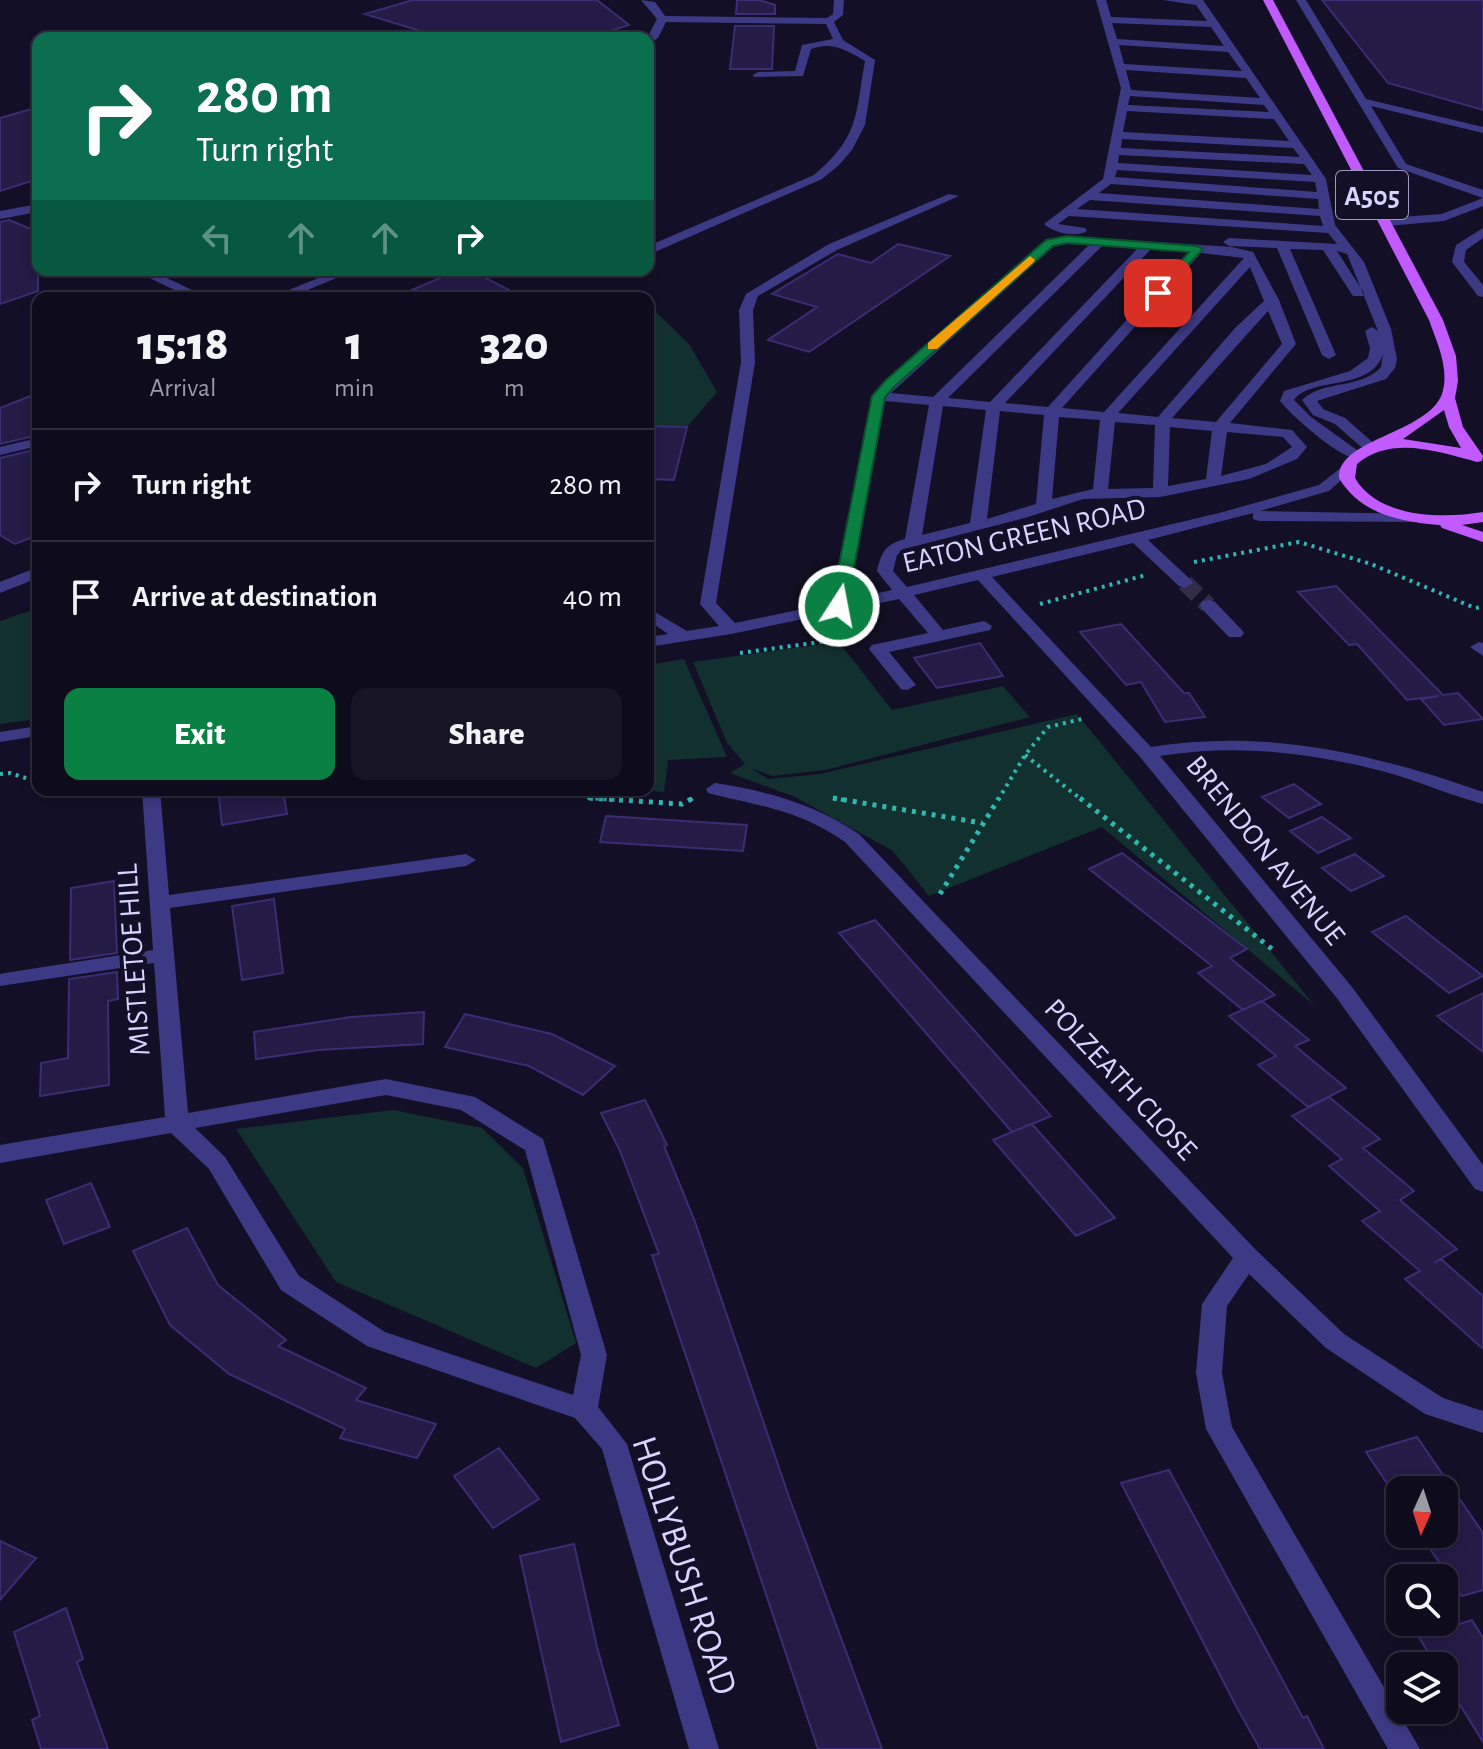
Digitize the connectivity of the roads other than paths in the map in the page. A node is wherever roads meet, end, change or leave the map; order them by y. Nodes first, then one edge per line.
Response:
1 (646, 0) edge
2 (839, 0) edge
3 (1168, 0) edge
4 (1268, 0) edge
5 (1301, 0) edge
6 (1199, 1) edge
7 (1207, 13) junction
8 (662, 19) junction
9 (829, 21) junction
10 (1215, 24) junction
11 (1222, 36) junction
12 (654, 37) edge
13 (839, 42) junction
14 (1114, 44) edge
15 (1231, 49) junction
16 (1240, 62) junction
17 (758, 75) dead end
18 (1249, 75) junction
19 (1139, 81) dead end
20 (1154, 82) dead end
21 (1183, 84) dead end
22 (1198, 85) dead end
23 (1258, 88) junction
24 (1363, 101) junction
25 (1267, 102) junction
26 (1122, 108) junction
27 (1277, 116) junction
28 (1135, 122) dead end
29 (1119, 128) junction
30 (1271, 130) dead end
31 (1483, 130) edge
32 (1286, 131) junction
33 (1295, 145) junction
34 (1114, 151) junction
35 (1306, 161) junction
36 (1112, 166) junction
37 (1320, 179) junction
38 (1109, 180) junction
39 (1483, 194) edge
40 (953, 196) dead end
41 (1086, 196) junction
42 (1325, 196) junction
43 (1483, 202) edge
44 (32, 209) edge
45 (1064, 212) junction
46 (1323, 213) junction
47 (0, 215) edge
48 (1387, 222) junction
49 (1331, 230) junction
50 (1483, 232) edge
51 (1099, 242) junction
52 (1282, 245) junction
53 (1147, 246) junction
54 (1328, 248) junction
55 (1349, 248) junction
56 (654, 249) edge
57 (1197, 249) junction
58 (1251, 258) junction
59 (151, 276) edge
60 (334, 276) edge
61 (185, 292) edge
62 (292, 292) edge
63 (1483, 293) edge
64 (1272, 300) junction
65 (1329, 355) dead end
66 (879, 396) junction
67 (1448, 398) junction
68 (937, 401) junction
69 (994, 406) junction
70 (1052, 411) junction
71 (1108, 416) junction
72 (1163, 420) junction
73 (1220, 426) junction
74 (32, 443) edge
75 (1378, 447) junction
76 (0, 451) edge
77 (1478, 458) edge
78 (1351, 462) junction
79 (1213, 483) junction
80 (1160, 492) junction
81 (1100, 493) junction
82 (1044, 505) junction
83 (1223, 517) junction
84 (1414, 517) junction
85 (1483, 517) edge
86 (1433, 520) junction
87 (978, 525) junction
88 (1136, 537) junction
89 (1483, 537) edge
90 (913, 541) junction
91 (981, 574) junction
92 (32, 575) edge
93 (1185, 583) tunnel mouth
94 (0, 588) edge
95 (902, 593) junction
96 (1208, 605) tunnel mouth
97 (839, 606) junction
98 (654, 617) edge
99 (984, 626) dead end
100 (731, 629) junction
101 (1235, 633) dead end
102 (939, 636) junction
103 (685, 637) junction
104 (654, 641) edge
105 (907, 685) dead end
106 (32, 732) edge
107 (0, 737) edge
108 (1147, 753) junction
109 (715, 789) road end
110 (151, 796) edge
111 (1483, 798) edge
112 (466, 860) dead end
113 (159, 903) junction
114 (162, 955) junction
115 (5, 980) dead end
116 (177, 1125) junction
117 (0, 1154) edge
118 (1483, 1183) edge
119 (1247, 1257) junction
120 (584, 1410) junction
121 (1483, 1422) edge
122 (704, 1749) edge
123 (1405, 1749) edge

1 - 8 street
2 - 9 street
3 - 6 street
4 - 48 main road, A505
5 - 24 street
6 - 7 street
7 - 10 street
7 - 14 street
8 - 9 street
8 - 12 street
9 - 13 street
10 - 11 street
10 - 14 street
11 - 14 street
11 - 15 street
13 - 17 street
13 - 56 street
14 - 15 street
14 - 16 street
14 - 18 street
14 - 19 street
14 - 25 street
14 - 26 street
15 - 16 street
16 - 18 street
18 - 23 street
20 - 21 street
22 - 23 street
23 - 25 street
24 - 31 street
24 - 39 street
25 - 27 street
26 - 27 street
26 - 29 street
27 - 32 street
28 - 29 street
29 - 33 street
29 - 34 street
30 - 32 street
32 - 33 street
33 - 35 street
34 - 35 street
34 - 36 street
35 - 37 street
36 - 37 street
36 - 38 street
37 - 42 street
38 - 41 street
38 - 42 street
40 - 100 street
41 - 45 street
41 - 46 street
42 - 46 street
43 - 48 street
44 - 47 street
45 - 49 street
45 - 52 street
46 - 49 street
48 - 67 main road, A505
49 - 55 street
50 - 63 street
51 - 53 street
51 - 66 street
51 - 68 street
52 - 54 street
52 - 65 street
53 - 57 street
53 - 69 street
54 - 55 street
54 - 78 street
55 - 75 street
57 - 58 street
57 - 70 street
58 - 64 street
58 - 71 street
59 - 61 street
60 - 62 street
64 - 72 street
64 - 73 street
66 - 68 street
66 - 97 street
67 - 75 main road
67 - 77 main road, A505
68 - 69 street
68 - 90 street
69 - 70 street
69 - 87 street
70 - 71 street
70 - 82 street
71 - 72 street
71 - 81 street
72 - 73 street
72 - 80 street
73 - 79 street
73 - 79 street
74 - 76 street
75 - 77 main road
75 - 78 main road
78 - 83 street, EATON GREEN ROAD
78 - 84 main road
79 - 80 street
80 - 81 street
81 - 82 street
82 - 87 street
83 - 84 street, EATON GREEN ROAD
83 - 88 street, EATON GREEN ROAD
84 - 86 main road
85 - 86 main road
86 - 89 main road
87 - 90 street
88 - 91 street, EATON GREEN ROAD
88 - 93 street
90 - 95 street
91 - 95 street, EATON GREEN ROAD
91 - 108 street, BRENDON AVENUE
92 - 94 street
95 - 97 street, EATON GREEN ROAD
95 - 102 street
96 - 101 street
97 - 100 street, EATON GREEN ROAD
98 - 103 street
99 - 102 street
100 - 103 street, EATON GREEN ROAD
102 - 105 street
103 - 104 street, EATON GREEN ROAD
106 - 107 street
108 - 111 street
108 - 118 street, BRENDON AVENUE
109 - 119 street, POLZEATH CLOSE
110 - 113 street, MISTLETOE HILL
112 - 113 street
113 - 114 street, MISTLETOE HILL
114 - 115 street
114 - 116 street, MISTLETOE HILL
116 - 117 street
116 - 120 street, HOLLYBUSH ROAD
116 - 120 street
119 - 121 street, POLZEATH CLOSE
119 - 123 street
120 - 122 street, HOLLYBUSH ROAD

